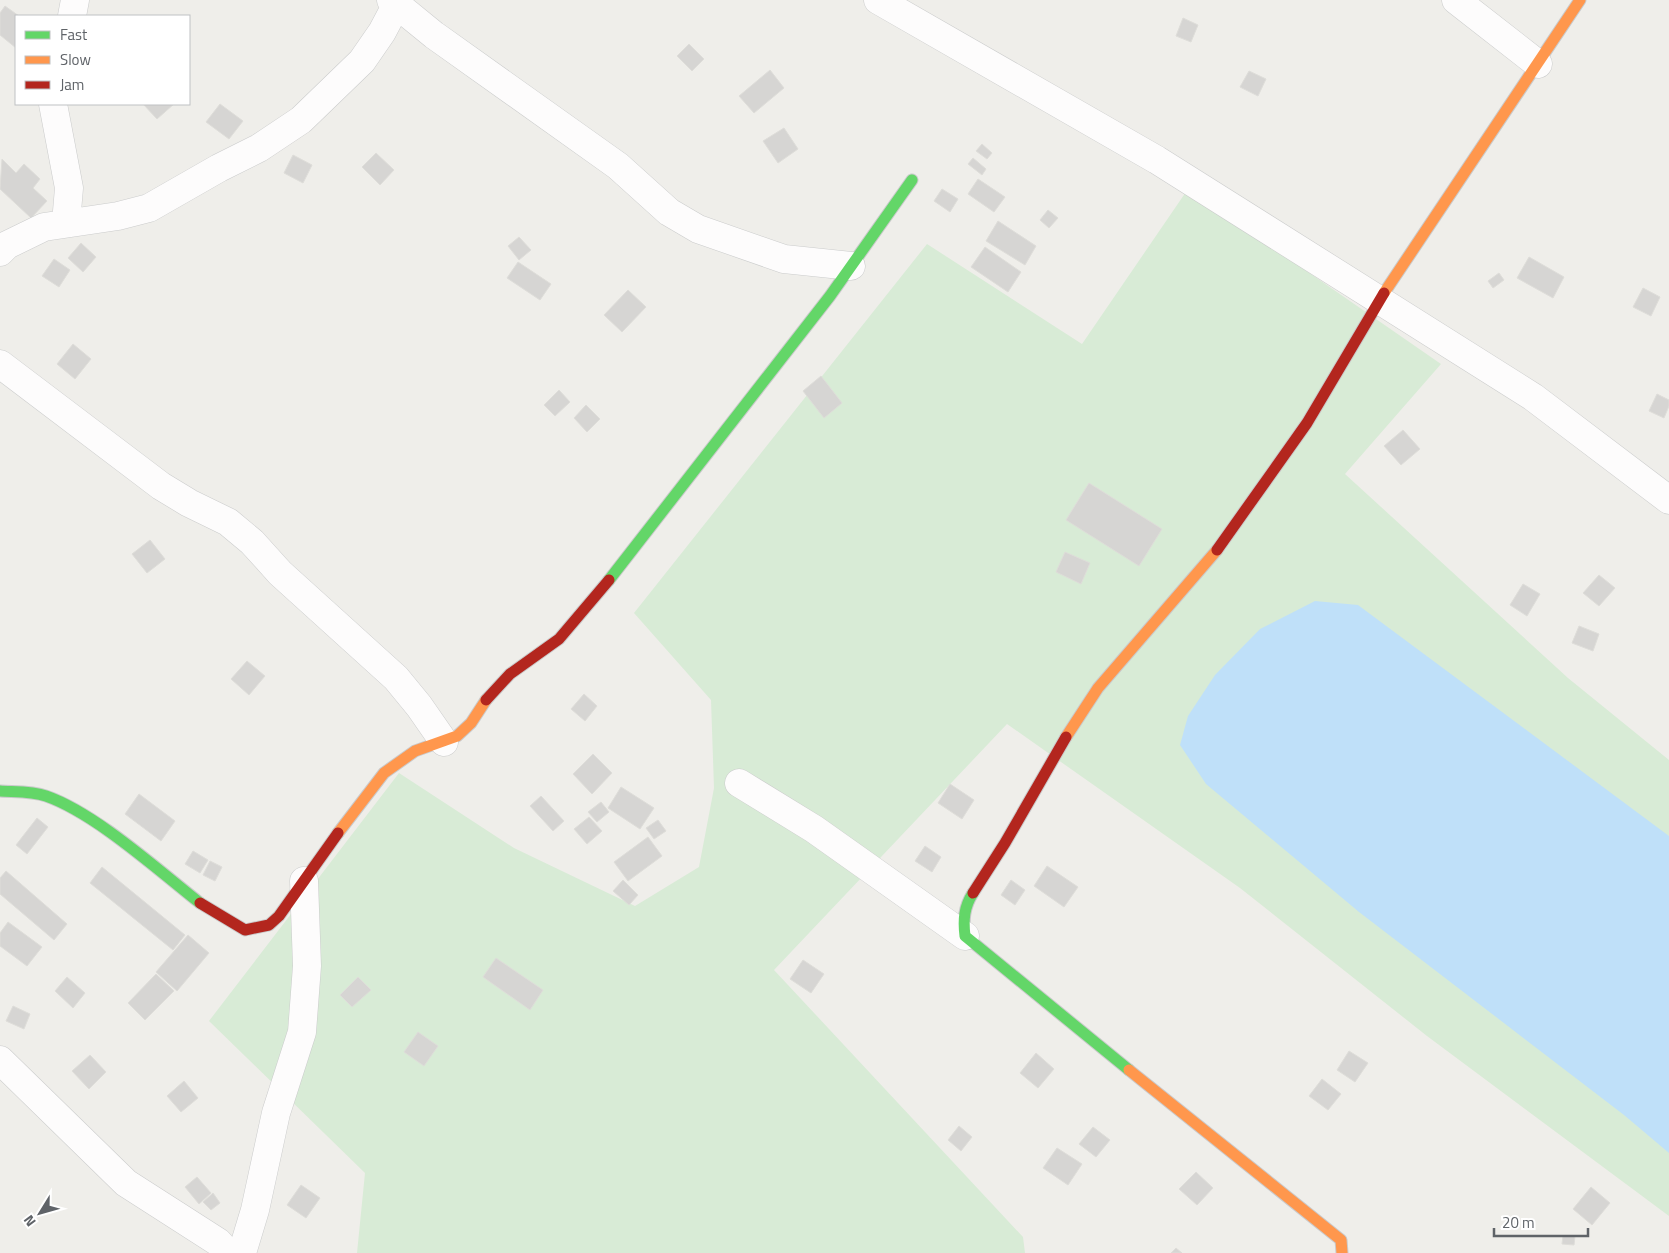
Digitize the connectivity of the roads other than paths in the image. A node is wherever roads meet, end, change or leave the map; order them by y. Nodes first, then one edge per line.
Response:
1 (74, 0) edge
2 (878, 0) edge
3 (1456, 0) edge
4 (1580, 0) edge
5 (396, 1) edge
6 (72, 15) edge
7 (1538, 64) junction
8 (54, 105) edge
9 (912, 180) dead end
10 (66, 223) junction
11 (0, 252) edge
12 (851, 266) junction
13 (1380, 300) junction
14 (0, 364) edge
15 (1669, 500) edge
16 (444, 742) junction
17 (739, 783) dead end
18 (5, 788) edge
19 (304, 881) junction
20 (965, 936) junction
21 (0, 1060) edge
22 (1347, 1249) edge
23 (228, 1253) edge
24 (242, 1253) edge

1 - 6 street
2 - 13 street
3 - 7 street
4 - 7 street
5 - 10 street
5 - 12 street
7 - 13 street
8 - 10 street
9 - 12 street
10 - 11 street
12 - 16 street
13 - 15 street
13 - 20 street
14 - 16 street
16 - 19 street
17 - 20 street
18 - 19 street
19 - 24 street
20 - 22 street
21 - 23 street

